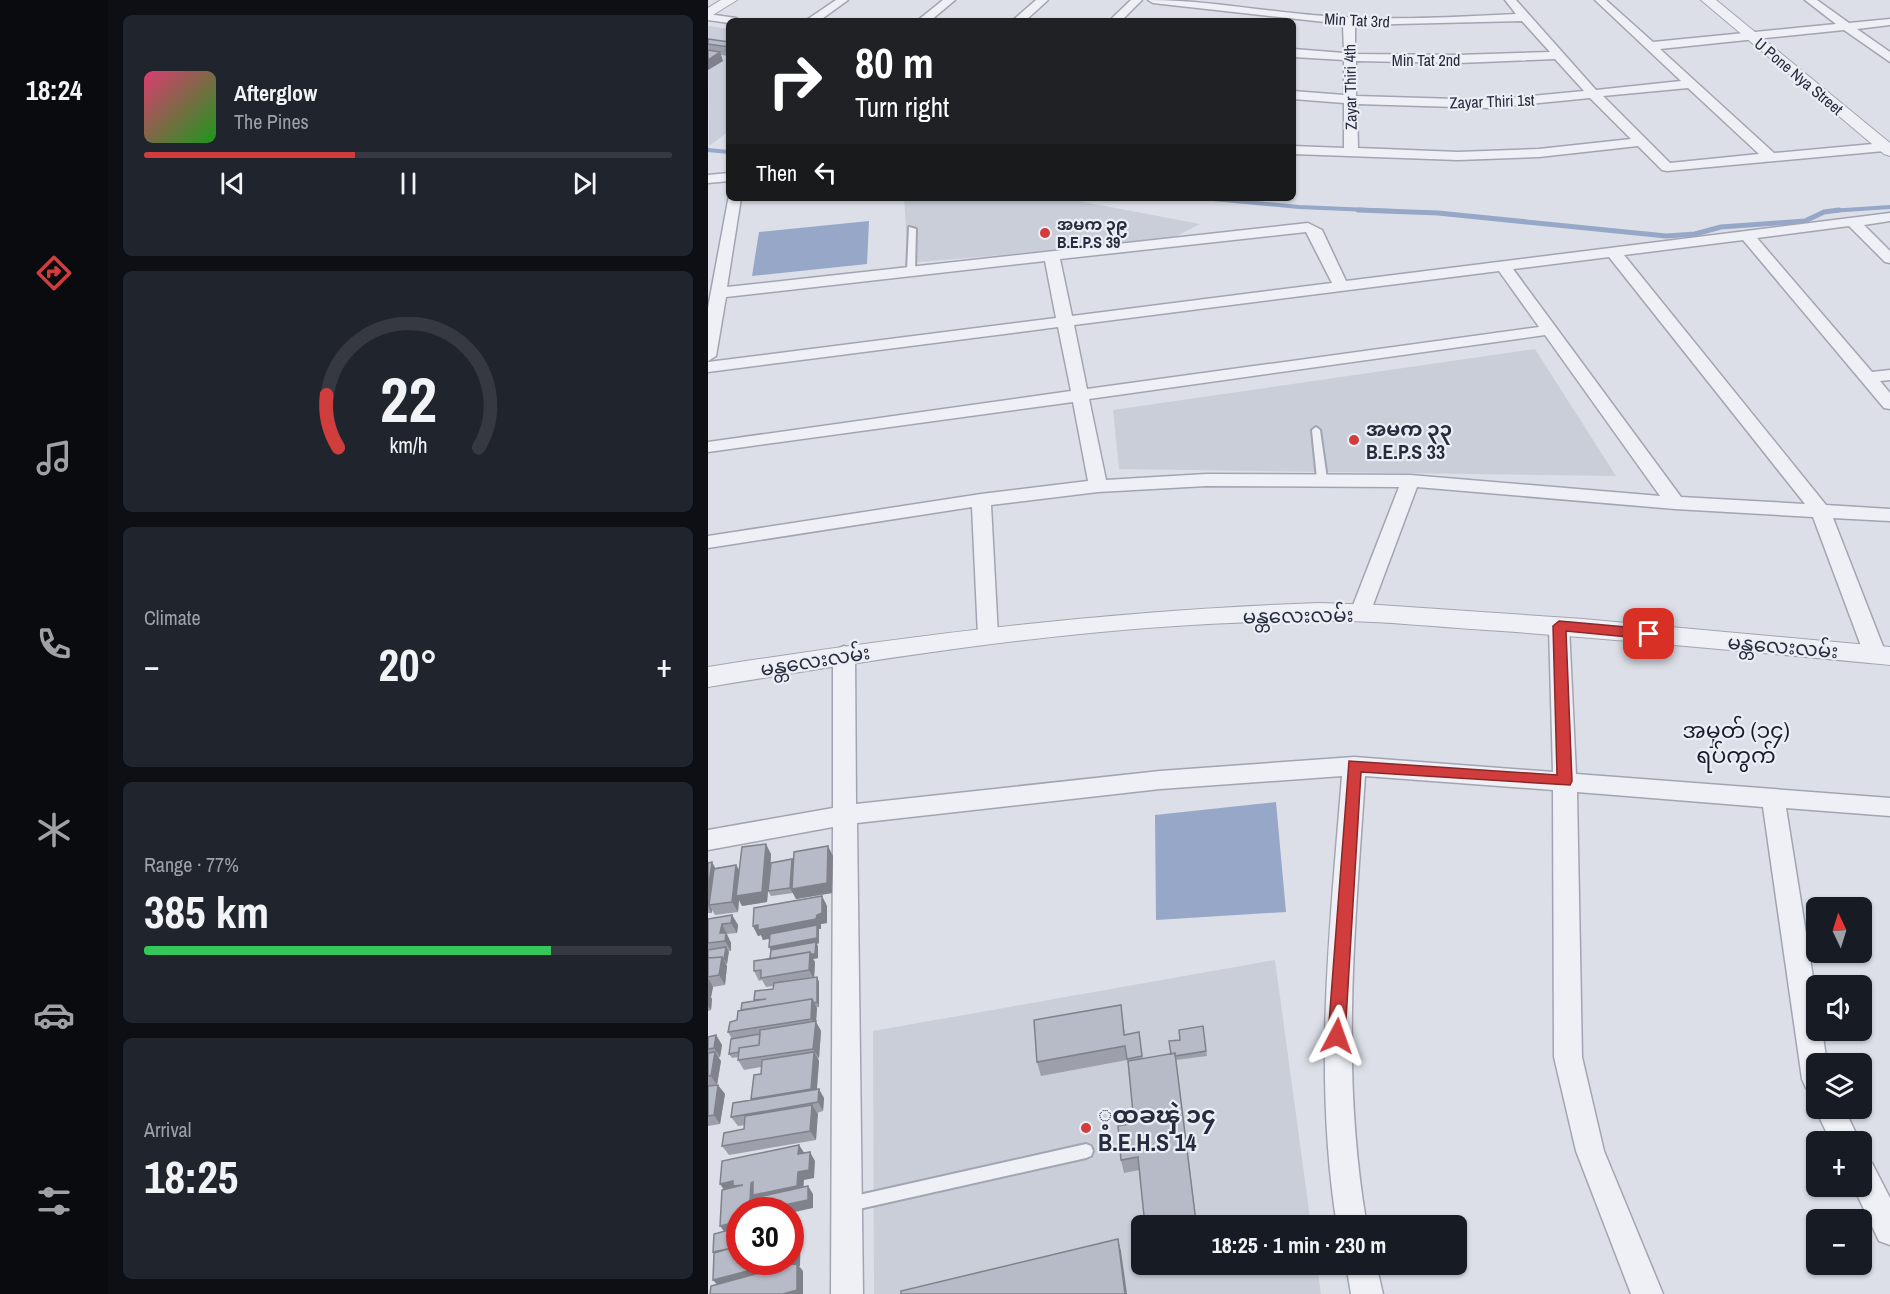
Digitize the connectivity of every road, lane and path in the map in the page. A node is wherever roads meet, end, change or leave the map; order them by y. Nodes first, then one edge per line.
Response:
1 (730, 0) edge
2 (843, 0) edge
3 (950, 0) edge
4 (1043, 0) edge
5 (1137, 0) edge
6 (1153, 0) edge
7 (1510, 0) edge
8 (1600, 0) edge
9 (1708, 0) edge
10 (1810, 0) edge
11 (708, 15) edge
12 (1525, 17) junction
13 (816, 18) edge
14 (927, 18) edge
15 (1022, 18) edge
16 (1117, 18) edge
17 (726, 19) edge
18 (1349, 21) junction
19 (1890, 22) edge
20 (1846, 26) junction
21 (1751, 36) junction
22 (1651, 46) junction
23 (1296, 53) edge
24 (1558, 55) junction
25 (1349, 58) junction
26 (1890, 58) edge
27 (1691, 84) junction
28 (1296, 95) edge
29 (1593, 95) junction
30 (1350, 99) junction
31 (1641, 142) junction
32 (1887, 149) edge
33 (1296, 150) edge
34 (1351, 153) junction
35 (1770, 157) junction
36 (726, 177) edge
37 (708, 179) edge
38 (733, 201) edge
39 (1890, 217) edge
40 (1853, 222) junction
41 (912, 229) dead end
42 (1747, 236) junction
43 (1614, 252) junction
44 (1052, 256) junction
45 (1890, 259) edge
46 (1504, 267) junction
47 (911, 272) junction
48 (1341, 287) junction
49 (718, 293) junction
50 (1065, 322) junction
51 (1550, 330) junction
52 (708, 356) edge
53 (708, 367) edge
54 (1890, 375) edge
55 (1868, 378) junction
56 (1080, 397) junction
57 (1890, 404) edge
58 (1316, 429) dead end
59 (708, 447) edge
60 (1322, 479) junction
61 (1410, 481) junction
62 (1098, 486) junction
63 (981, 500) junction
64 (1675, 503) junction
65 (1821, 512) junction
66 (1890, 515) edge
67 (708, 542) edge
68 (1360, 613) junction
69 (1559, 626) junction
70 (988, 636) junction
71 (844, 654) junction
72 (1882, 655) edge
73 (708, 677) edge
74 (1354, 766) junction
75 (1565, 781) junction
76 (1773, 798) junction
77 (1890, 807) edge
78 (845, 815) junction
79 (708, 840) edge
80 (1812, 1053) edge
81 (1086, 1151) dead end
82 (1872, 1193) edge
83 (846, 1205) junction
84 (1350, 1215) edge
85 (1890, 1230) edge
86 (1363, 1275) edge
87 (847, 1294) edge
88 (1367, 1294) edge
89 (1647, 1294) edge

1 - 11 street
2 - 13 street
3 - 14 street
4 - 15 street
5 - 16 street
6 - 18 street, Min Tat 3rd
7 - 12 street
8 - 22 street
9 - 21 street, U Pone Nya Street
10 - 20 street
11 - 17 street
12 - 18 street, Min Tat 3rd
12 - 24 street
18 - 25 street, Zayar Thiri 4th
19 - 20 street
20 - 21 street
20 - 26 street
21 - 22 street
21 - 32 street, U Pone Nya Street
22 - 27 street
23 - 25 street, Min Tat 2nd
24 - 25 street, Min Tat 2nd
24 - 29 street
25 - 30 street, Zayar Thiri 4th
27 - 29 street, Zayar Thiri 1st
27 - 35 street
28 - 30 street, Zayar Thiri 1st
29 - 30 street, Zayar Thiri 1st
29 - 31 street
30 - 34 street, Zayar Thiri 4th
31 - 34 street
31 - 35 street
32 - 35 street
33 - 34 street
36 - 37 street
38 - 49 street
39 - 40 street
40 - 42 street
40 - 45 street
41 - 47 lane
42 - 43 street
42 - 55 street
43 - 46 street
43 - 65 street
44 - 47 street
44 - 48 street
44 - 50 street
46 - 48 street
46 - 51 street
47 - 49 street
48 - 50 street
49 - 52 street
50 - 53 street
50 - 56 street
51 - 56 street
51 - 64 street
54 - 55 street
55 - 57 street
56 - 59 street
56 - 62 street
58 - 60 lane
60 - 61 street
60 - 62 street
61 - 64 street
61 - 68 street
62 - 63 street
63 - 67 street
63 - 70 street
64 - 65 street
65 - 66 street
65 - 72 street
68 - 69 street, မန္တလေးလမ်း
68 - 70 street, မန္တလေးလမ်း
69 - 72 street, မန္တလေးလမ်း
69 - 75 street
70 - 71 street, မန္တလေးလမ်း
71 - 73 street, မန္တလေးလမ်း
71 - 78 street
74 - 75 street
74 - 78 street
74 - 84 street
75 - 76 street
75 - 89 street
76 - 77 street
76 - 80 street
78 - 79 street
78 - 83 street
81 - 83 lane
82 - 85 street
83 - 87 street
86 - 88 street

